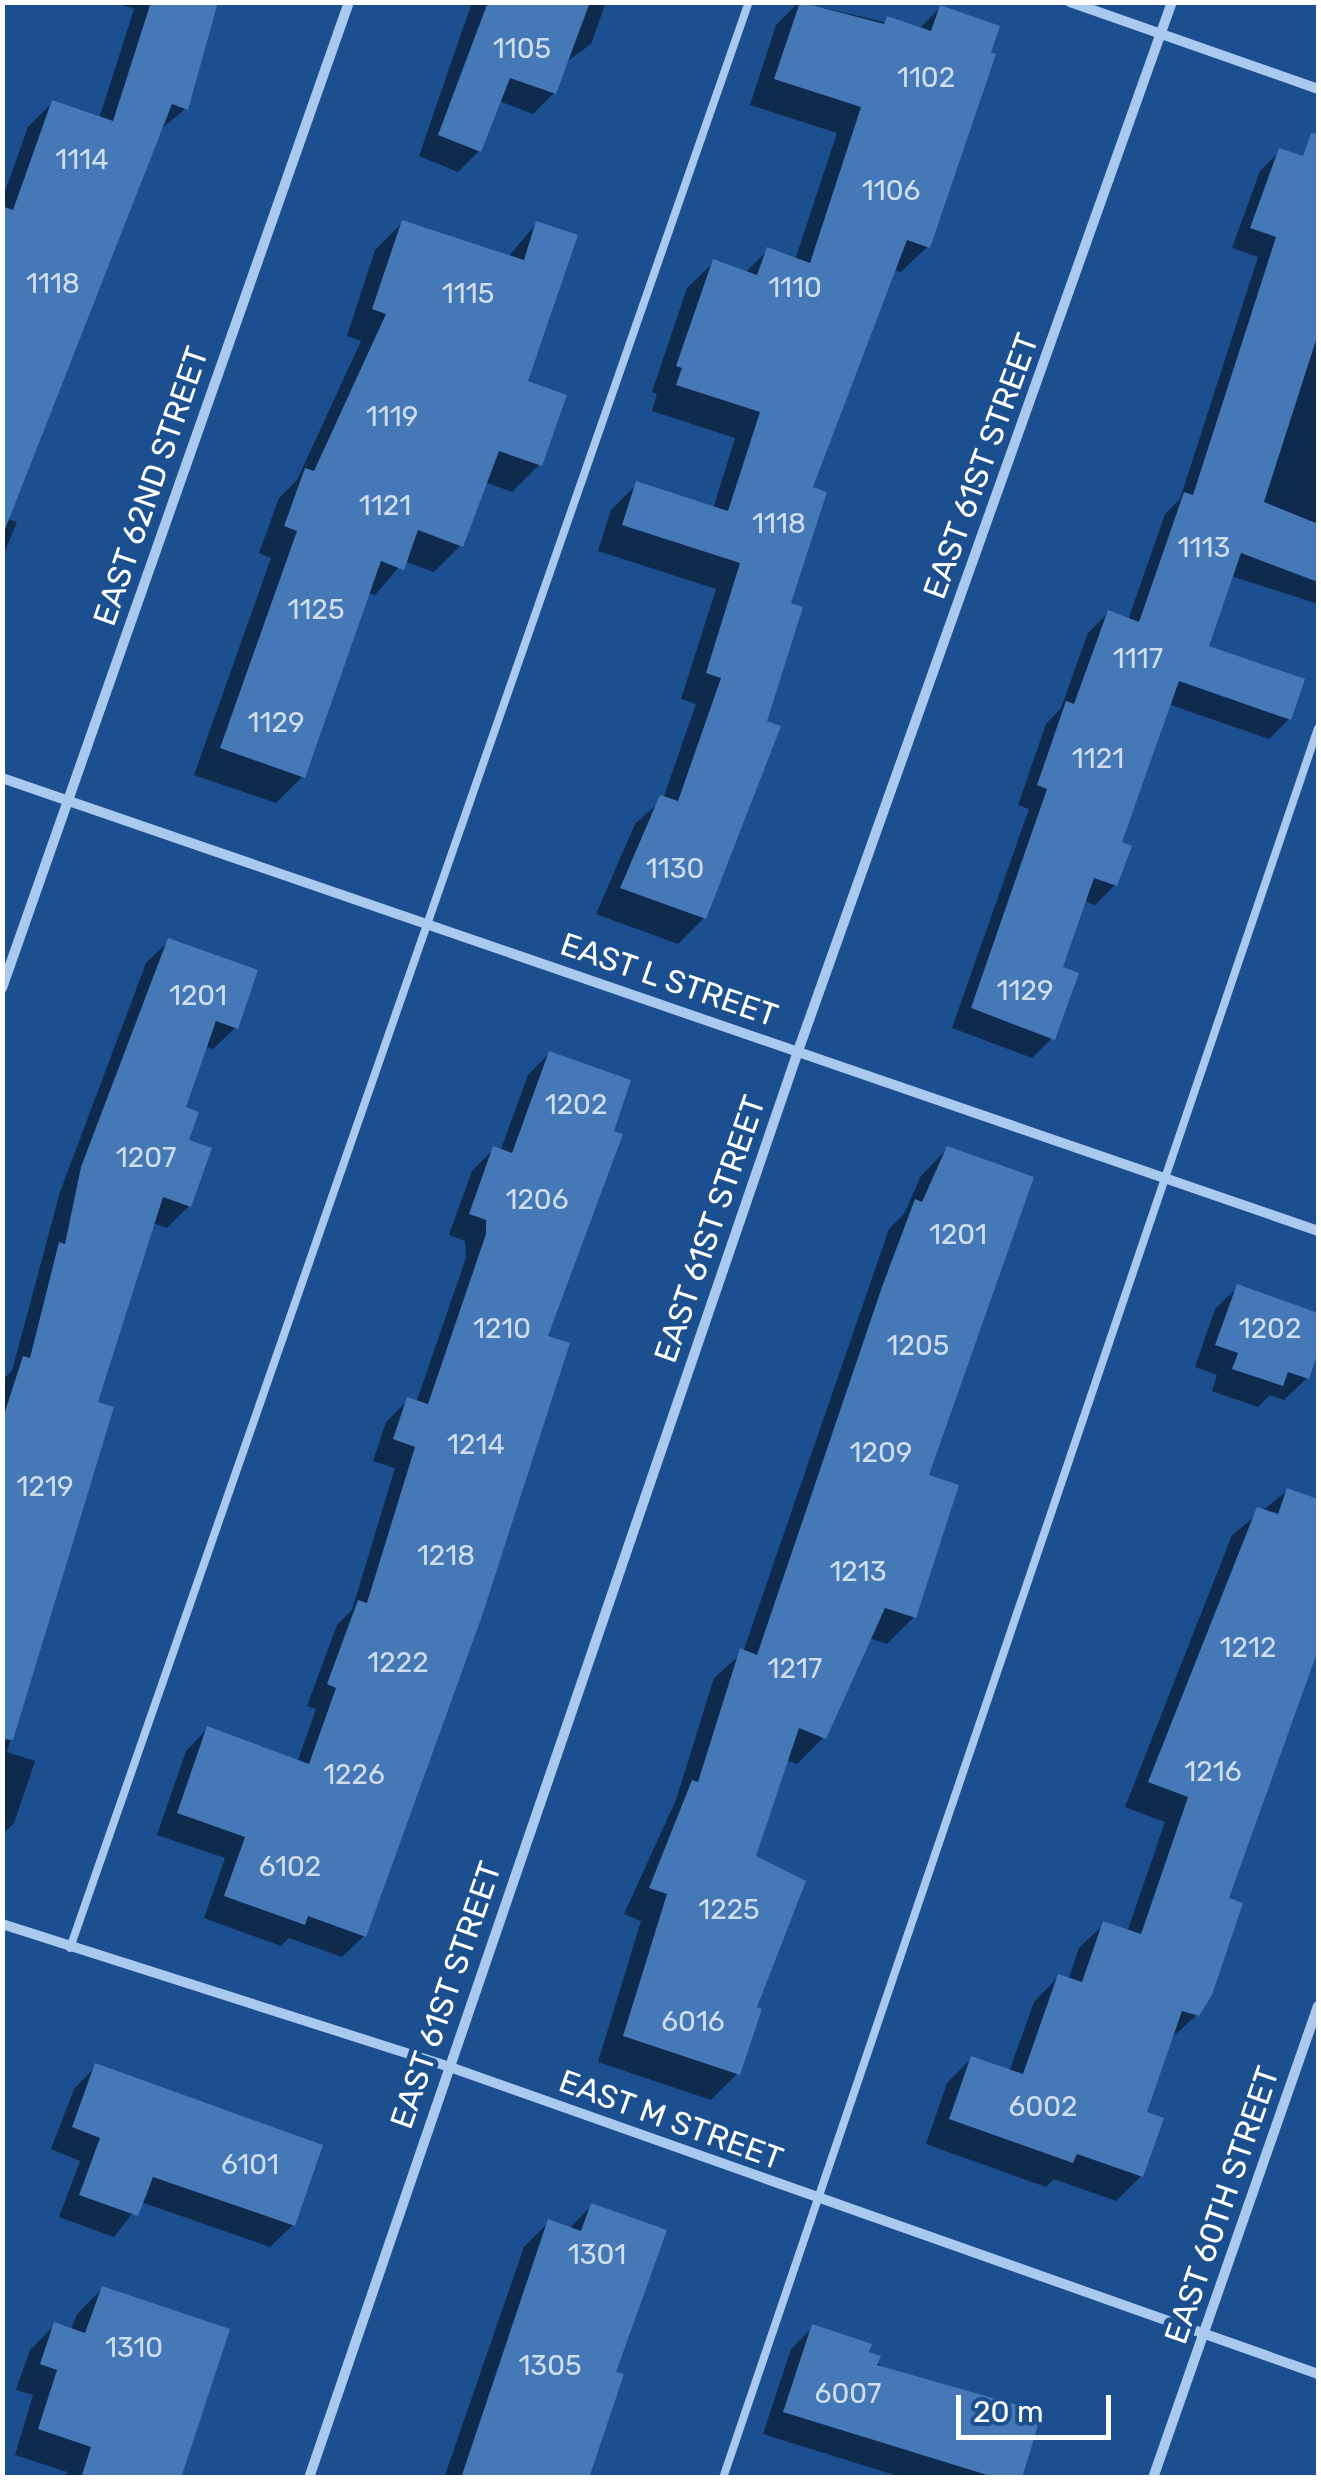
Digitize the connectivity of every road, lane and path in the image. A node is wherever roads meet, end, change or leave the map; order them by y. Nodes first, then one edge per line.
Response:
1 (349, 2) edge
2 (749, 2) edge
3 (1070, 2) edge
4 (1172, 2) edge
5 (1162, 34) junction
6 (1318, 89) edge
7 (1318, 728) edge
8 (2, 778) edge
9 (68, 800) junction
10 (428, 924) junction
11 (2, 988) edge
12 (798, 1051) junction
13 (1162, 1177) junction
14 (1318, 1231) edge
15 (2, 1924) edge
16 (70, 1948) junction
17 (1318, 2006) edge
18 (447, 2066) junction
19 (822, 2200) junction
20 (1204, 2332) junction
21 (1318, 2374) edge
22 (308, 2478) edge
23 (723, 2478) edge
24 (1152, 2478) edge

1 - 9 street, EAST 62ND STREET
2 - 10 lane
3 - 5 street
4 - 5 street, EAST 61ST STREET
5 - 6 street
5 - 12 street, EAST 61ST STREET
7 - 13 lane
8 - 9 street, EAST L STREET
9 - 10 street, EAST L STREET
9 - 11 street, EAST 62ND STREET
10 - 12 street, EAST L STREET
10 - 16 lane
12 - 13 street, EAST L STREET
12 - 18 street, EAST 61ST STREET
13 - 14 street, EAST L STREET
13 - 19 lane
15 - 16 street, EAST M STREET
16 - 18 street, EAST M STREET
17 - 20 street, EAST 60TH STREET
18 - 19 street, EAST M STREET
18 - 22 street, EAST 61ST STREET
19 - 20 street, EAST M STREET
19 - 23 lane
20 - 21 street, EAST M STREET
20 - 24 street, EAST 60TH STREET

